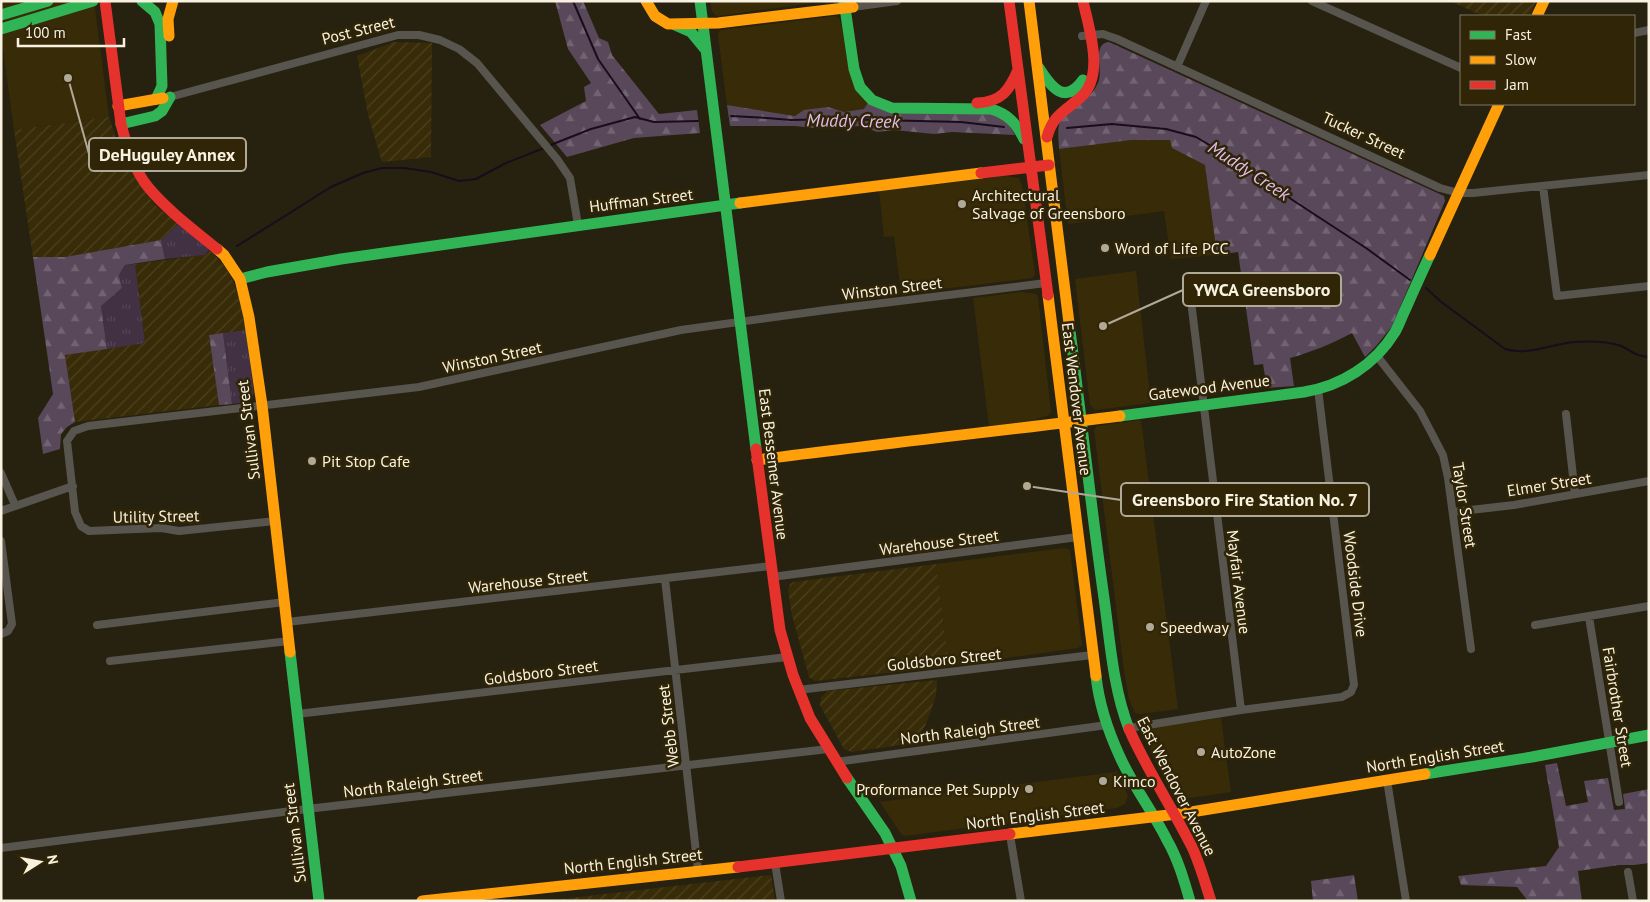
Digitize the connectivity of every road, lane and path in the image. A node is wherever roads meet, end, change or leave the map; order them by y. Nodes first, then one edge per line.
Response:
1 (48, 1) edge
2 (94, 1) edge
3 (105, 1) edge
4 (142, 1) edge
5 (172, 1) edge
6 (646, 1) edge
7 (700, 1) edge
8 (897, 1) edge
9 (1009, 1) edge
10 (1029, 1) edge
11 (1075, 1) edge
12 (1083, 1) edge
13 (1206, 1) edge
14 (1312, 1) edge
15 (1544, 1) edge
16 (848, 4) edge
17 (1, 15) edge
18 (1537, 15) edge
19 (703, 22) junction
20 (674, 25) junction
21 (1, 29) edge
22 (1649, 30) edge
23 (1635, 33) edge
24 (1086, 35) junction
25 (706, 50) junction
26 (1036, 63) junction
27 (1177, 67) junction
28 (1460, 68) edge
29 (1018, 70) junction
30 (170, 97) junction
31 (156, 99) junction
32 (1499, 105) edge
33 (118, 106) junction
34 (121, 124) junction
35 (1046, 142) junction
36 (1029, 149) junction
37 (1049, 165) junction
38 (1031, 168) junction
39 (1649, 175) edge
40 (1543, 186) junction
41 (1459, 193) junction
42 (725, 206) junction
43 (578, 225) junction
44 (240, 279) junction
45 (1046, 283) junction
46 (1649, 286) edge
47 (1192, 310) dead end
48 (741, 321) junction
49 (1377, 356) junction
50 (1318, 389) junction
51 (1203, 404) junction
52 (262, 405) junction
53 (1566, 414) dead end
54 (1082, 420) junction
55 (1064, 422) junction
56 (757, 460) junction
57 (1, 473) edge
58 (1649, 481) edge
59 (73, 486) junction
60 (1575, 494) junction
61 (16, 505) junction
62 (1, 510) edge
63 (1453, 512) junction
64 (275, 521) junction
65 (1078, 537) junction
66 (1, 541) edge
67 (772, 571) junction
68 (665, 579) junction
69 (285, 602) junction
70 (1649, 606) edge
71 (1589, 617) junction
72 (287, 622) junction
73 (97, 625) dead end
74 (1535, 625) dead end
75 (1, 634) edge
76 (289, 640) junction
77 (1470, 649) dead end
78 (1092, 655) junction
79 (787, 657) junction
80 (110, 661) dead end
81 (676, 670) junction
82 (798, 690) junction
83 (1241, 710) junction
84 (297, 714) junction
85 (1107, 726) junction
86 (1128, 728) junction
87 (1649, 735) edge
88 (1610, 743) junction
89 (828, 749) junction
90 (836, 762) junction
91 (686, 765) junction
92 (1387, 780) junction
93 (1619, 802) dead end
94 (308, 810) junction
95 (1174, 814) junction
96 (1155, 816) junction
97 (1010, 835) junction
98 (1, 848) edge
99 (893, 848) junction
100 (775, 863) junction
101 (698, 870) junction
102 (1628, 872) dead end
103 (319, 901) edge
104 (422, 901) edge
105 (781, 901) edge
106 (911, 901) edge
107 (1021, 901) edge
108 (1190, 901) edge
109 (1211, 901) edge
110 (1406, 901) edge
111 (1633, 901) edge

1 - 17 main road
2 - 21 main road
3 - 33 main road, Sullivan Street
4 - 31 main road
5 - 30 main road
6 - 20 main road
7 - 19 main road, East Bessemer Avenue
8 - 16 street
9 - 29 main road, East Wendover Avenue
10 - 26 main road, East Wendover Avenue
11 - 24 main road
12 - 24 main road
13 - 27 street
14 - 28 street
15 - 18 main road
16 - 19 main road
16 - 29 main road
16 - 36 main road
19 - 20 main road
19 - 25 main road, East Bessemer Avenue
20 - 25 main road
22 - 23 street
24 - 26 main road
24 - 27 street, Tucker Street
24 - 35 main road
25 - 42 main road, East Bessemer Avenue
26 - 35 main road, East Wendover Avenue
27 - 41 street, Tucker Street
29 - 36 main road, East Wendover Avenue
30 - 31 main road, Post Street
30 - 34 main road
30 - 43 street, Post Street
31 - 33 main road, Post Street
32 - 41 main road, Gatewood Avenue
33 - 34 main road, Sullivan Street
34 - 44 main road, Sullivan Street
35 - 37 main road, East Wendover Avenue
36 - 38 main road, East Wendover Avenue
37 - 38 main road, Huffman Street
37 - 54 main road, East Wendover Avenue
38 - 42 main road, Huffman Street
38 - 45 main road, East Wendover Avenue
39 - 40 street, Tucker Street
40 - 41 street, Tucker Street
40 - 46 street
41 - 49 main road, Gatewood Avenue
42 - 43 main road, Huffman Street
42 - 48 main road, East Bessemer Avenue
43 - 44 main road, Huffman Street
44 - 52 main road, Sullivan Street
45 - 48 street, Winston Street
45 - 55 main road, East Wendover Avenue
47 - 51 street, Mayfair Avenue
48 - 52 street, Winston Street
48 - 56 main road, East Bessemer Avenue
49 - 50 main road, Gatewood Avenue
49 - 63 street, Taylor Street
50 - 51 main road, Gatewood Avenue
50 - 83 street, Woodside Drive
51 - 54 main road, Gatewood Avenue
51 - 83 street, Mayfair Avenue
52 - 59 street, Winston Street
52 - 64 main road, Sullivan Street
53 - 60 street
54 - 55 main road, Gatewood Avenue
54 - 86 main road, East Wendover Avenue
55 - 56 main road, Gatewood Avenue
55 - 65 main road, East Wendover Avenue
56 - 67 main road, East Bessemer Avenue
57 - 61 street
58 - 60 street, Elmer Street
59 - 61 street
59 - 64 street, Utility Street
60 - 63 street, Elmer Street
61 - 62 street
63 - 77 street, Taylor Street
64 - 69 main road, Sullivan Street
65 - 67 street, Warehouse Street
65 - 78 main road, East Wendover Avenue
66 - 75 street
67 - 68 street, Warehouse Street
67 - 79 main road, East Bessemer Avenue
68 - 72 street, Warehouse Street
68 - 81 street, Webb Street
69 - 72 main road, Sullivan Street
69 - 73 street
70 - 71 street
71 - 74 street
71 - 88 street, Fairbrother Street
72 - 76 main road, Sullivan Street
76 - 80 street
76 - 84 main road, Sullivan Street
78 - 82 street, Goldsboro Street
78 - 85 main road, East Wendover Avenue
79 - 81 street, Goldsboro Street
79 - 82 main road, East Bessemer Avenue
81 - 84 street, Goldsboro Street
81 - 91 street, Webb Street
82 - 89 main road, East Bessemer Avenue
83 - 86 street
84 - 94 main road, Sullivan Street
85 - 90 street, North Raleigh Street
85 - 96 main road, East Wendover Avenue
86 - 95 main road, East Wendover Avenue
87 - 88 main road, North English Street
88 - 92 main road, North English Street
88 - 93 street, Fairbrother Street
89 - 90 main road, East Bessemer Avenue
89 - 91 street, North Raleigh Street
90 - 99 main road, East Bessemer Avenue
91 - 94 street, North Raleigh Street
91 - 101 street, Webb Street
92 - 95 main road, North English Street
92 - 110 street
94 - 98 street, North Raleigh Street
94 - 103 main road, Sullivan Street
95 - 96 main road, North English Street
95 - 109 main road, East Wendover Avenue
96 - 97 main road, North English Street
96 - 108 main road, East Wendover Avenue
97 - 99 main road, North English Street
97 - 107 street
99 - 100 main road, North English Street
99 - 106 main road, East Bessemer Avenue
100 - 101 main road, North English Street
100 - 105 street
101 - 104 main road, North English Street
102 - 111 street

